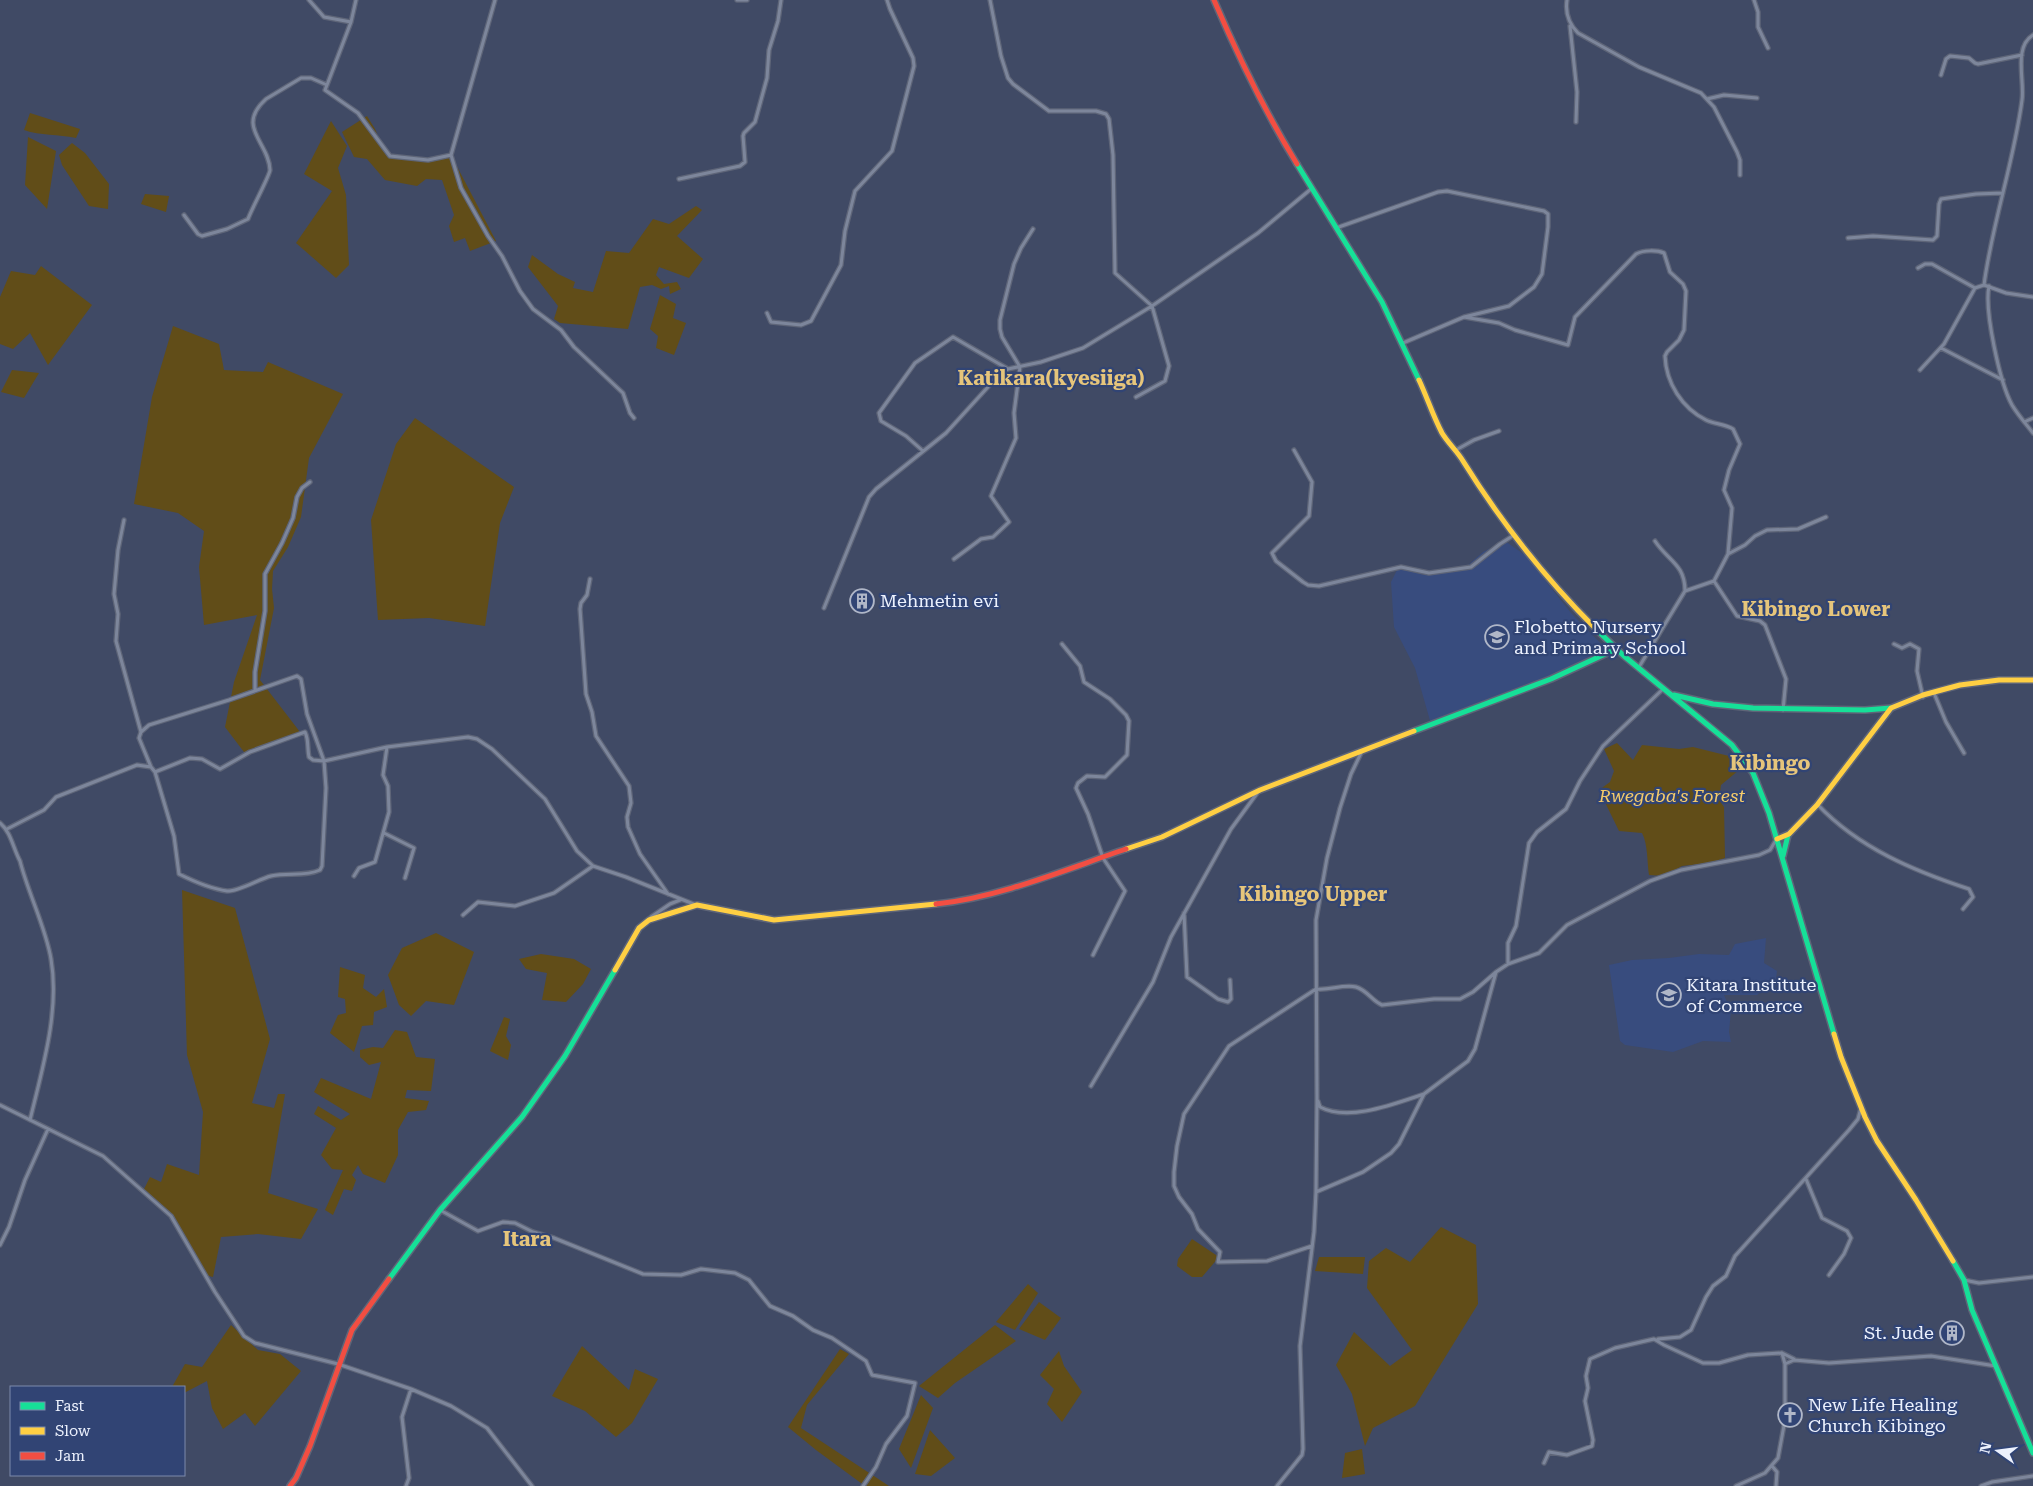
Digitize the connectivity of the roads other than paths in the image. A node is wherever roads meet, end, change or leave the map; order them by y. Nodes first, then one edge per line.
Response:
1 (309, 0) edge
2 (356, 0) edge
3 (495, 0) edge
4 (737, 0) edge
5 (747, 0) edge
6 (781, 0) edge
7 (888, 0) edge
8 (990, 0) edge
9 (1214, 0) edge
10 (1567, 0) edge
11 (1754, 0) edge
12 (350, 22) junction
13 (1570, 25) junction
14 (2033, 35) edge
15 (1768, 48) dead end
16 (2022, 54) junction
17 (1940, 75) dead end
18 (327, 85) junction
19 (1757, 98) dead end
20 (1707, 99) junction
21 (1576, 122) dead end
22 (451, 154) junction
23 (1740, 175) dead end
24 (679, 179) dead end
25 (1311, 189) junction
26 (2003, 194) junction
27 (184, 215) dead end
28 (1336, 228) junction
29 (1033, 229) dead end
30 (1848, 238) dead end
31 (1918, 268) dead end
32 (1984, 285) junction
33 (1989, 286) junction
34 (1975, 288) junction
35 (2033, 297) edge
36 (1152, 306) junction
37 (767, 313) dead end
38 (1464, 317) junction
39 (1403, 343) junction
40 (1941, 348) junction
41 (1020, 367) junction
42 (1008, 370) junction
43 (1920, 370) dead end
44 (2003, 380) junction
45 (1136, 397) dead end
46 (634, 418) dead end
47 (2033, 418) edge
48 (2024, 422) junction
49 (1499, 431) dead end
50 (2033, 433) edge
51 (1294, 450) dead end
52 (1456, 450) junction
53 (923, 451) junction
54 (310, 482) dead end
55 (1826, 517) dead end
56 (124, 520) dead end
57 (1514, 535) junction
58 (1655, 541) dead end
59 (1728, 554) junction
60 (954, 559) dead end
61 (590, 579) dead end
62 (1714, 581) junction
63 (1685, 591) junction
64 (824, 608) dead end
65 (1062, 644) dead end
66 (1894, 644) dead end
67 (1616, 649) junction
68 (1639, 668) junction
69 (2033, 680) edge
70 (1663, 689) junction
71 (254, 690) junction
72 (1934, 693) junction
73 (1670, 694) junction
74 (1923, 697) junction
75 (1891, 708) junction
76 (1783, 711) junction
77 (140, 732) junction
78 (387, 747) junction
79 (1362, 750) junction
80 (1964, 753) dead end
81 (324, 761) junction
82 (151, 767) junction
83 (155, 772) junction
84 (1260, 790) junction
85 (1817, 805) junction
86 (0, 823) edge
87 (7, 829) junction
88 (384, 833) junction
89 (1789, 834) junction
90 (1777, 839) junction
91 (1103, 858) junction
92 (1782, 858) junction
93 (592, 866) junction
94 (354, 876) dead end
95 (405, 878) dead end
96 (668, 895) junction
97 (680, 899) junction
98 (697, 905) junction
99 (1963, 909) dead end
100 (1184, 913) junction
101 (463, 915) dead end
102 (649, 920) junction
103 (1093, 954) dead end
104 (1508, 964) junction
105 (1496, 972) junction
106 (1230, 980) dead end
107 (1316, 988) junction
108 (1091, 1086) dead end
109 (1424, 1094) junction
110 (1317, 1098) junction
111 (0, 1105) edge
112 (1861, 1107) junction
113 (30, 1120) junction
114 (48, 1129) junction
115 (1806, 1179) junction
116 (1316, 1192) junction
117 (440, 1210) junction
118 (0, 1245) edge
119 (1312, 1245) junction
120 (1829, 1275) dead end
121 (2033, 1277) edge
122 (1964, 1280) junction
123 (1654, 1339) junction
124 (1782, 1353) junction
125 (1794, 1360) junction
126 (338, 1364) junction
127 (1785, 1364) junction
128 (1997, 1366) junction
129 (411, 1389) junction
130 (2033, 1453) edge
131 (1544, 1463) dead end
132 (1772, 1466) junction
133 (2033, 1470) edge
134 (2031, 1476) edge
135 (1993, 1484) edge
136 (290, 1486) edge
137 (406, 1486) edge
138 (532, 1486) edge
139 (864, 1486) edge
140 (1277, 1486) edge
141 (1736, 1486) edge
142 (1776, 1486) edge
143 (1981, 1486) edge

1 - 12 street
2 - 12 street
3 - 22 street
4 - 5 street
6 - 24 street
7 - 37 street
8 - 36 street
9 - 25 street
10 - 13 street
11 - 15 street
12 - 18 street
13 - 20 street
13 - 21 street
14 - 16 street
16 - 17 street
16 - 26 street
18 - 22 street
18 - 27 street
19 - 20 street
20 - 23 street
22 - 46 street
25 - 28 street
25 - 36 street
26 - 30 street
26 - 32 street
28 - 38 street
28 - 39 street
29 - 41 street
31 - 34 street
32 - 33 street
32 - 34 street
33 - 35 street
33 - 44 street
34 - 40 street
36 - 41 street
36 - 45 street
38 - 39 street
38 - 59 street
39 - 52 street
40 - 43 street
40 - 44 street
41 - 42 street
41 - 60 street
42 - 53 street
42 - 53 street
44 - 48 street
47 - 48 street
48 - 50 street
49 - 52 street
51 - 57 street
52 - 57 street
53 - 64 street
54 - 71 street
55 - 59 street
56 - 77 street
57 - 67 street
58 - 63 street
59 - 62 street
61 - 96 street
62 - 63 street
62 - 76 street
63 - 68 street
65 - 91 street
66 - 74 street
67 - 68 street
67 - 79 street
68 - 70 street
69 - 72 street
70 - 73 street
70 - 104 street
71 - 77 street
71 - 81 street
72 - 74 street
72 - 80 street
73 - 76 street
73 - 90 street
74 - 75 street
75 - 76 street
75 - 85 street
77 - 82 street
78 - 81 street
78 - 88 street
78 - 93 street
79 - 84 street
79 - 107 street
81 - 83 street
81 - 83 street
82 - 83 street
82 - 87 street
84 - 91 street
84 - 100 street
85 - 89 street
85 - 99 street
86 - 87 street
87 - 113 street
88 - 94 street
88 - 95 street
89 - 90 street
89 - 92 street
90 - 92 street
90 - 104 street
91 - 98 street
91 - 103 street
92 - 112 street
93 - 96 street
93 - 101 street
96 - 97 street
97 - 98 street
97 - 102 street
98 - 102 street
100 - 106 street
100 - 108 street
102 - 117 street
104 - 105 street
105 - 107 street
105 - 109 street
107 - 110 street
107 - 119 street
109 - 110 street
109 - 116 street
110 - 116 street
111 - 113 street
112 - 115 street
112 - 122 street
113 - 114 street
114 - 118 street
114 - 126 street
115 - 120 street
115 - 123 street
116 - 119 street
117 - 126 street
117 - 139 street
119 - 140 street
121 - 122 street
122 - 128 street
123 - 124 street
123 - 131 street
124 - 125 street
124 - 127 street
125 - 127 street
125 - 128 street
126 - 129 street
126 - 136 street
127 - 132 street
128 - 130 street
129 - 137 street
129 - 138 street
132 - 141 street
132 - 142 street
133 - 134 street
134 - 135 street
135 - 143 street

